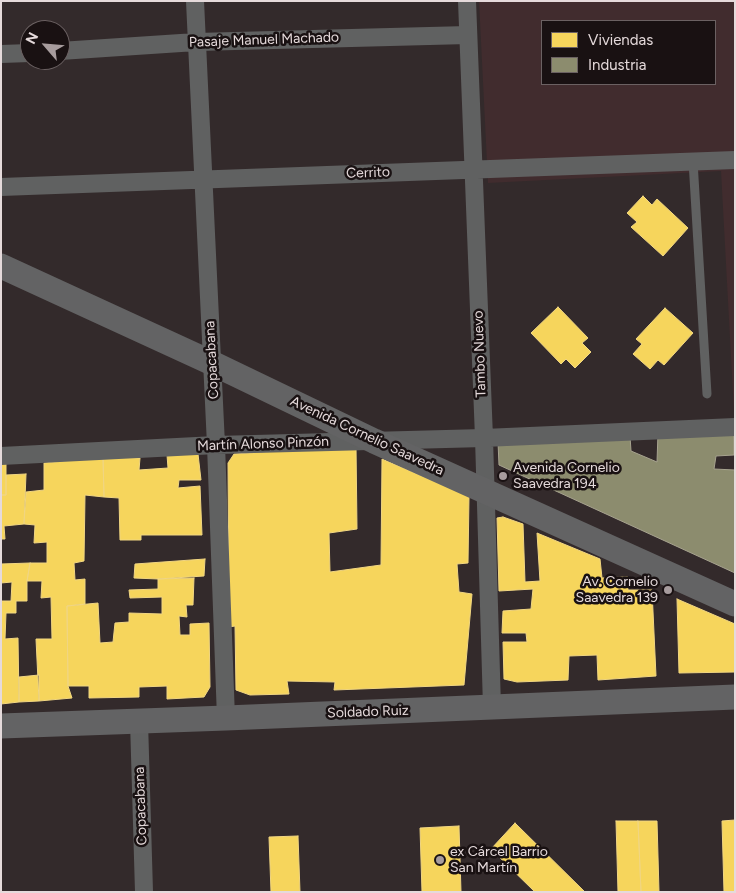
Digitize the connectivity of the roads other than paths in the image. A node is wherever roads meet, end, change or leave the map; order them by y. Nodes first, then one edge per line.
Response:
1 (195, 1) edge
2 (467, 1) edge
3 (468, 35) junction
4 (196, 42) junction
5 (70, 50) edge
6 (20, 53) edge
7 (1, 54) edge
8 (735, 160) edge
9 (692, 162) junction
10 (473, 169) junction
11 (203, 180) junction
12 (1, 187) edge
13 (1, 266) edge
14 (212, 363) junction
15 (707, 394) dead end
16 (735, 427) edge
17 (484, 438) junction
18 (374, 441) junction
19 (216, 445) junction
20 (1, 456) edge
21 (486, 491) junction
22 (735, 604) edge
23 (735, 697) edge
24 (492, 707) junction
25 (226, 718) junction
26 (138, 721) junction
27 (1, 726) edge
28 (144, 892) edge

1 - 4 street, Copacabana
2 - 3 street, Tambo Nuevo
3 - 4 street, Pasaje Manuel Machado
3 - 10 street, Tambo Nuevo
4 - 5 street, Pasaje Manuel Machado
4 - 11 street, Copacabana
6 - 7 street
8 - 9 street, Cerrito
9 - 10 street, Cerrito
9 - 15 lane
10 - 11 street, Cerrito
10 - 17 street, Tambo Nuevo
11 - 12 street, Cerrito
11 - 14 street, Copacabana
13 - 14 main road, Avenida Cornelio Saavedra
14 - 18 main road, Avenida Cornelio Saavedra
14 - 19 street, Copacabana
16 - 17 street, Martín Alonso Pinzón
17 - 18 street, Martín Alonso Pinzón
17 - 21 street, Tambo Nuevo
18 - 19 street, Martín Alonso Pinzón
18 - 21 main road, Avenida Cornelio Saavedra
19 - 20 street, Martín Alonso Pinzón
19 - 25 street, Copacabana
21 - 22 main road, Avenida Cornelio Saavedra
21 - 24 street, Tambo Nuevo
23 - 24 main road, Soldado Ruiz
24 - 25 main road, Soldado Ruiz
25 - 26 main road, Soldado Ruiz
26 - 27 main road, Soldado Ruiz
26 - 28 street, Copacabana

